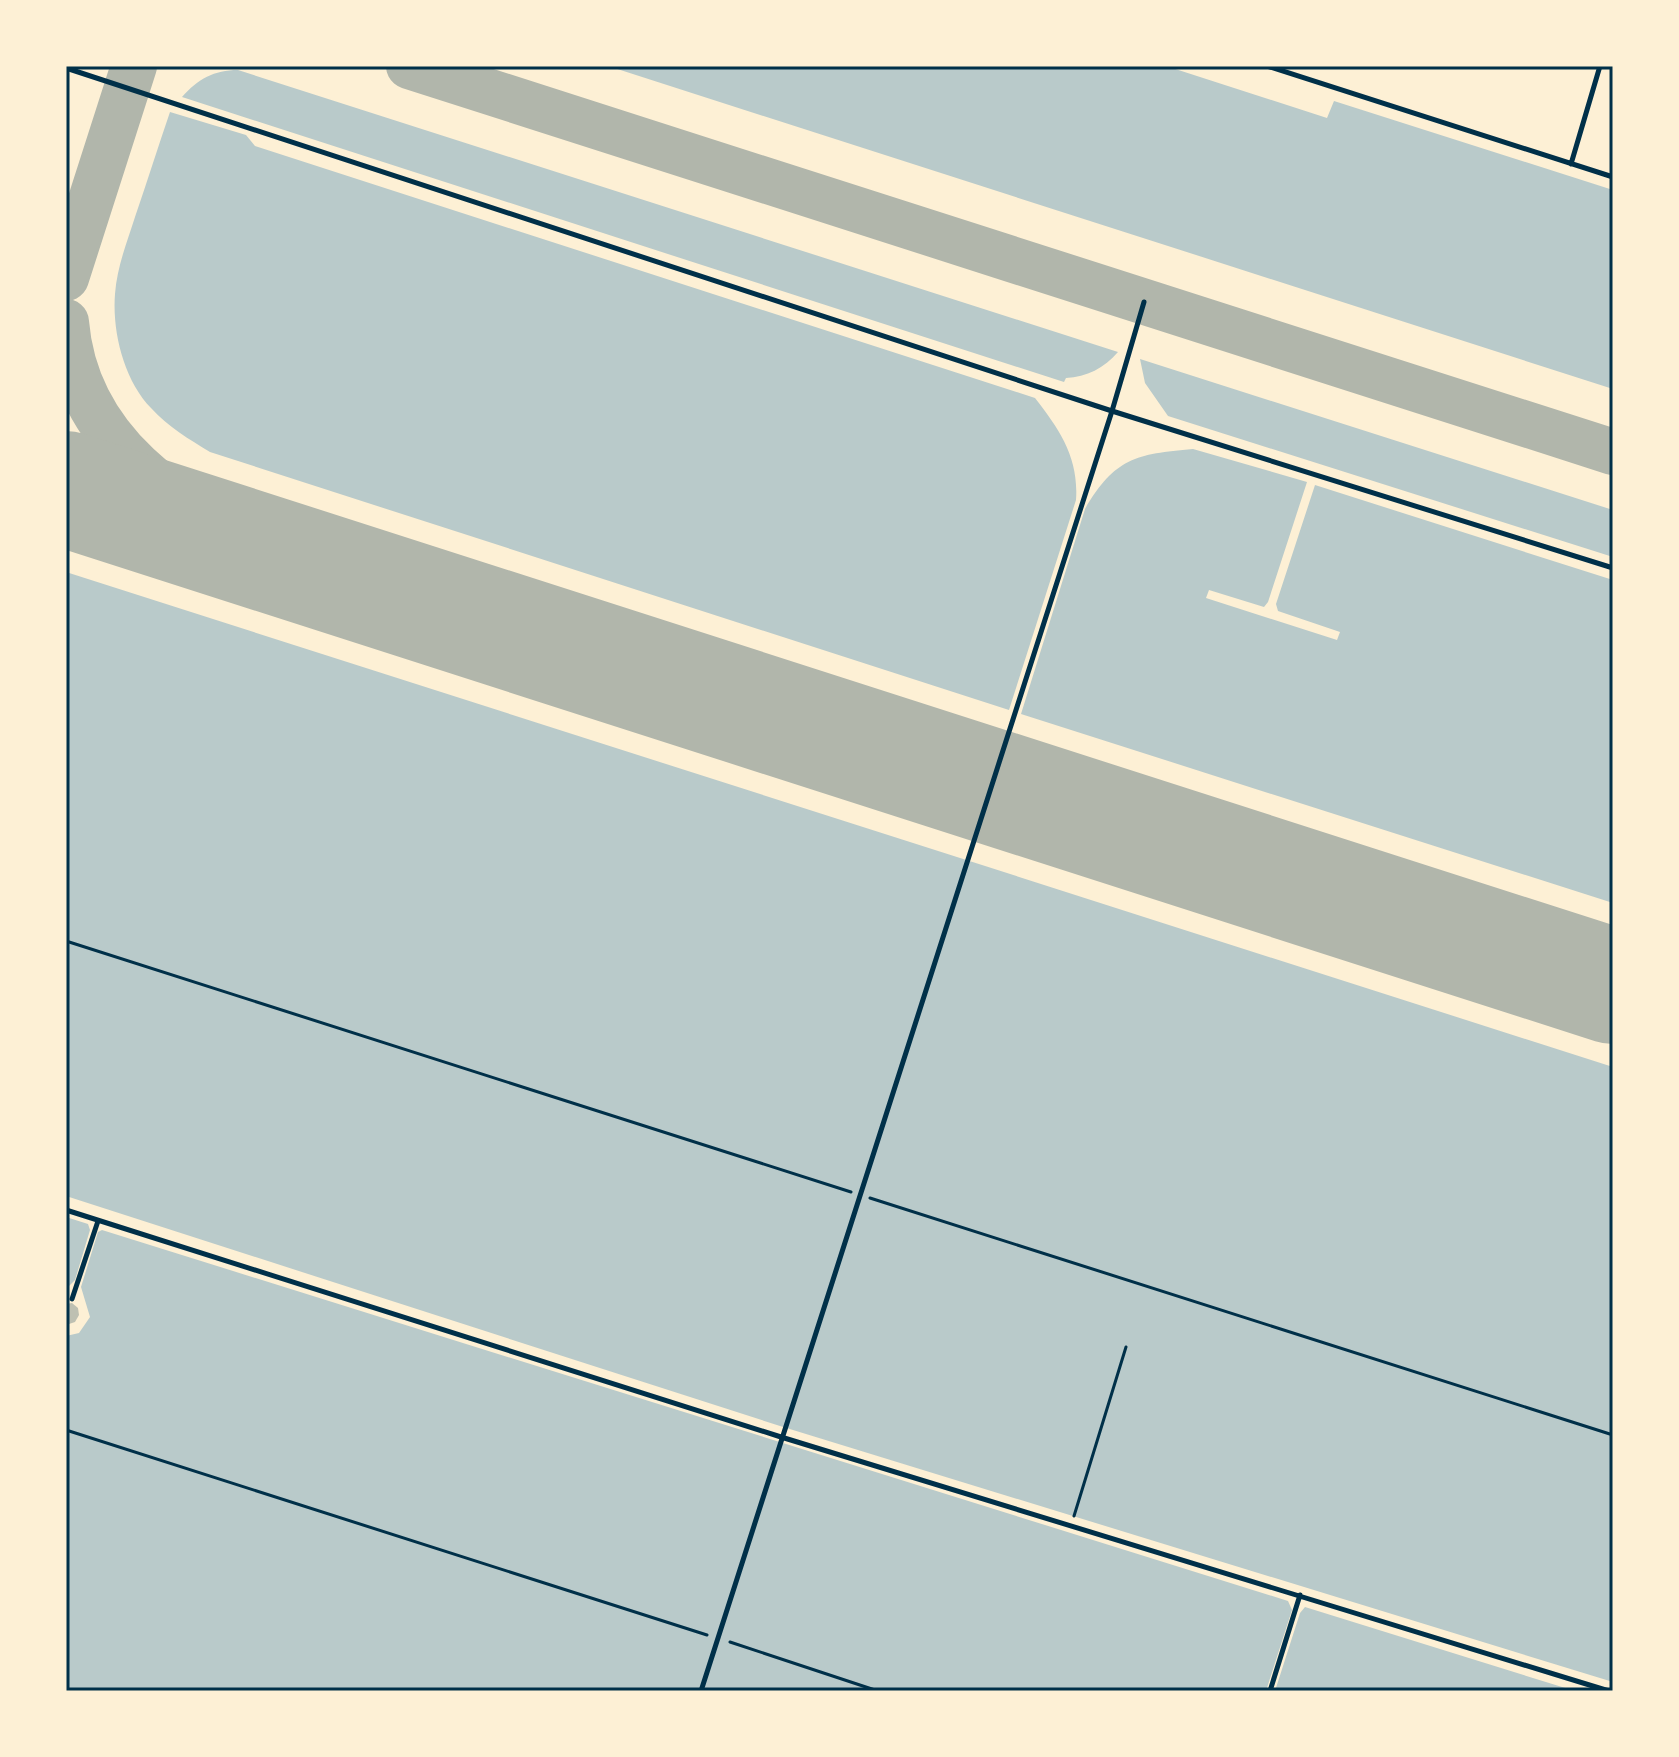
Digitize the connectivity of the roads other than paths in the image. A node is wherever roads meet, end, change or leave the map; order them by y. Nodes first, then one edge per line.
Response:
1 (1267, 66) edge
2 (1600, 66) edge
3 (66, 68) edge
4 (1571, 164) junction
5 (1613, 177) edge
6 (1144, 302) dead end
7 (1112, 411) junction
8 (1613, 568) edge
9 (66, 1210) edge
10 (98, 1221) junction
11 (72, 1299) dead end
12 (781, 1437) junction
13 (1300, 1595) junction
14 (701, 1691) edge
15 (1270, 1691) edge
16 (1609, 1691) edge

1 - 4 lane
2 - 4 lane
3 - 7 lane
4 - 5 lane
6 - 7 lane
7 - 8 lane
7 - 12 lane
9 - 10 lane
10 - 11 lane
10 - 12 lane
12 - 13 lane
12 - 14 lane
13 - 15 lane
13 - 16 lane

